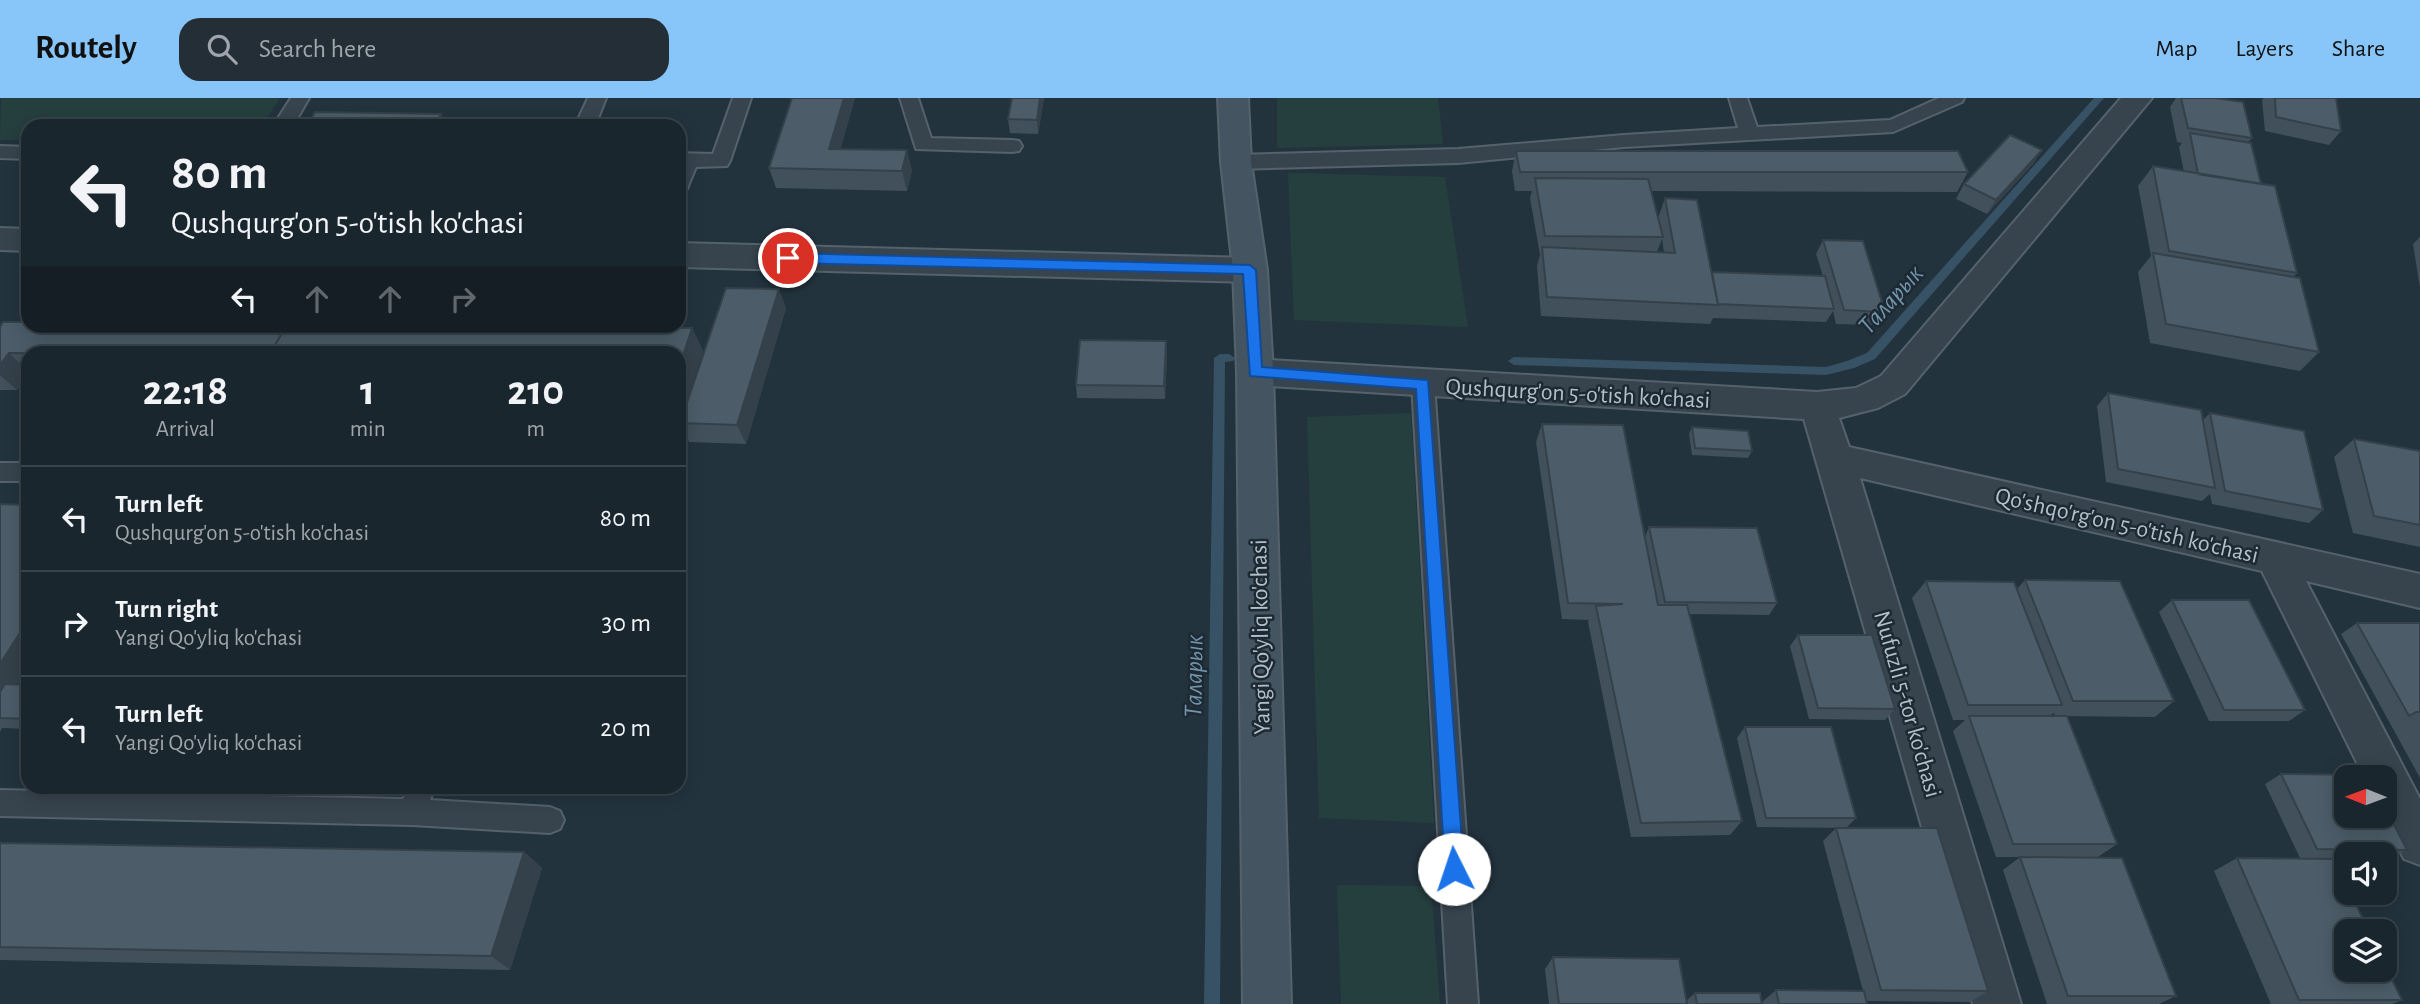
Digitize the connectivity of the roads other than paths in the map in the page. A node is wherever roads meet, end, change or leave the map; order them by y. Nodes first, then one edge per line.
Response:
1 (300, 98) edge
2 (597, 98) edge
3 (742, 98) edge
4 (909, 98) edge
5 (1233, 98) edge
6 (1738, 98) edge
7 (1955, 98) edge
8 (2137, 98) edge
9 (287, 119) edge
10 (588, 119) edge
11 (1749, 134) junction
12 (1012, 146) dead end
13 (0, 152) edge
14 (21, 153) edge
15 (686, 160) edge
16 (1236, 162) junction
17 (0, 239) edge
18 (21, 240) edge
19 (686, 255) edge
20 (1250, 270) junction
21 (1255, 372) junction
22 (1423, 384) junction
23 (1817, 406) junction
24 (1835, 458) junction
25 (0, 472) edge
26 (21, 472) edge
27 (2274, 559) junction
28 (2420, 591) edge
29 (416, 800) edge
30 (0, 803) edge
31 (550, 820) dead end
32 (2420, 844) edge
33 (1267, 1004) edge
34 (1463, 1004) edge
35 (1997, 1004) edge

1 - 9 lane
2 - 10 lane
3 - 15 lane
4 - 12 lane
5 - 16 street, Yangi Qo'yliq ko'chasi
6 - 11 lane
7 - 11 lane
8 - 23 street
11 - 16 lane
13 - 14 lane
16 - 20 street, Yangi Qo'yliq ko'chasi
17 - 18 street
19 - 20 street
20 - 21 street, Yangi Qo'yliq ko'chasi
21 - 22 street, Qushqurg'on 5-o'tish ko'chasi
21 - 33 street, Yangi Qo'yliq ko'chasi
22 - 23 street, Qushqurg'on 5-o'tish ko'chasi
22 - 34 lane
23 - 24 street, Nufuzli 5-tor ko'chasi
24 - 27 street, Qo'shqo'rg'on 5-o'tish ko'chasi
24 - 35 street, Nufuzli 5-tor ko'chasi
25 - 26 lane
27 - 28 street, Qo'shqo'rg'on 5-o'tish ko'chasi
27 - 32 street
29 - 30 lane
29 - 31 lane

